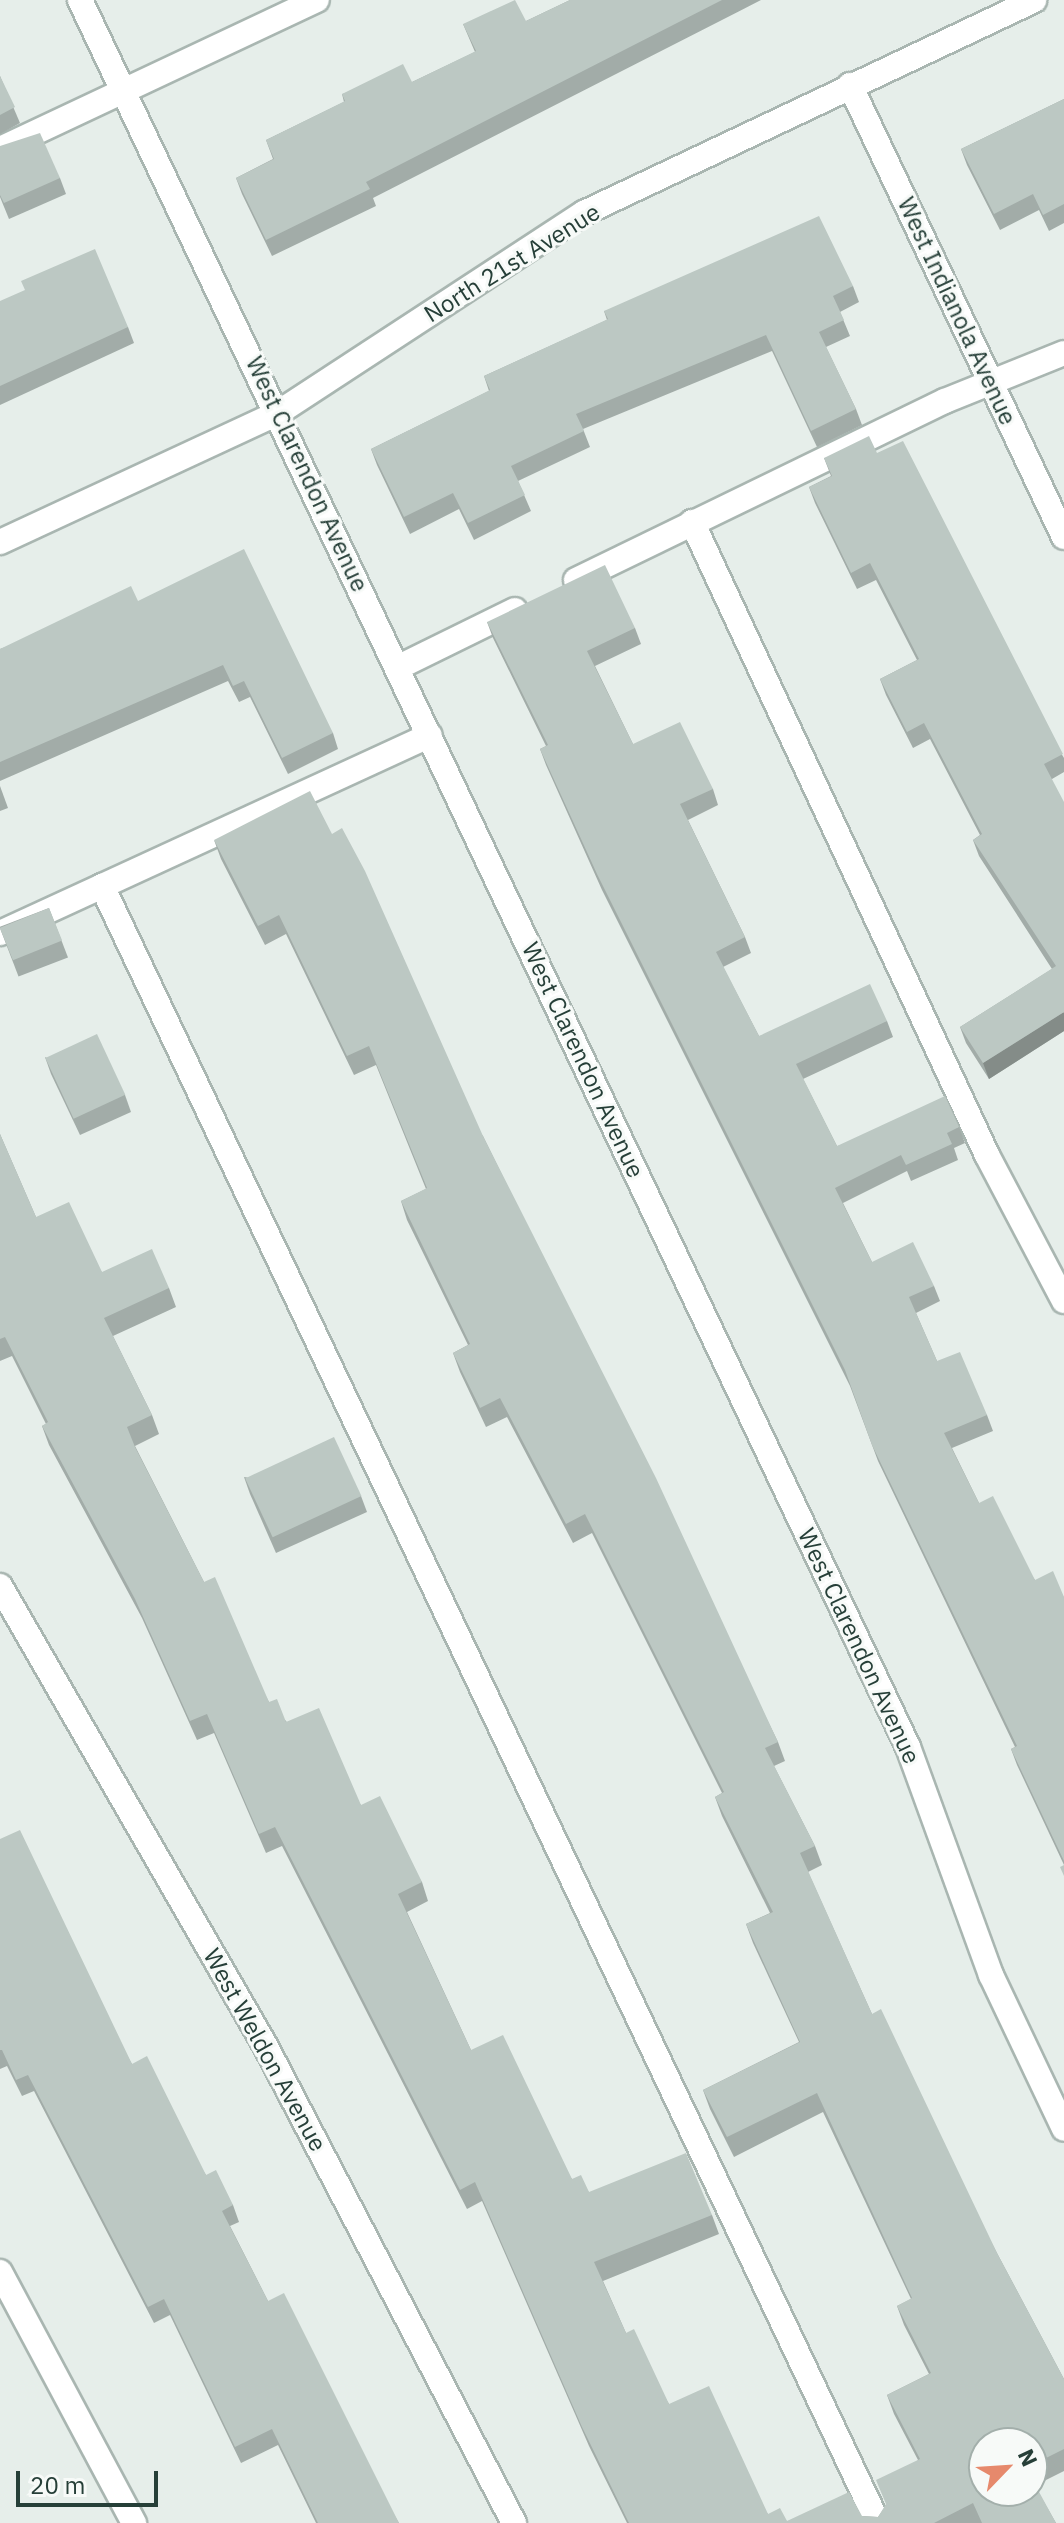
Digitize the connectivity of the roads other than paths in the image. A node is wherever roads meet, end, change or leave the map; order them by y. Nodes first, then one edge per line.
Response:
1 (80, 0) edge
2 (317, 0) edge
3 (1034, 0) edge
4 (850, 85) junction
5 (123, 91) junction
6 (0, 149) edge
7 (1064, 353) edge
8 (992, 383) junction
9 (278, 413) junction
10 (692, 522) junction
11 (1064, 537) edge
12 (0, 542) edge
13 (399, 667) junction
14 (430, 735) junction
15 (102, 886) junction
16 (0, 933) edge
17 (1064, 1301) edge
18 (0, 1586) edge
19 (1064, 2129) edge
20 (0, 2272) edge
21 (134, 2523) edge
22 (514, 2523) edge
23 (878, 2523) edge

1 - 5 street, West Clarendon Avenue
2 - 5 street
3 - 4 street, North 21st Avenue
4 - 8 street, West Indianola Avenue
4 - 9 street, North 21st Avenue
5 - 6 street
5 - 9 street, West Clarendon Avenue
7 - 8 street
8 - 10 street
8 - 11 street, West Indianola Avenue
9 - 12 street, North 21st Avenue
9 - 13 street, West Clarendon Avenue
10 - 13 street
10 - 17 street
13 - 14 street, West Clarendon Avenue
14 - 15 street
14 - 19 street, West Clarendon Avenue
15 - 16 street
15 - 23 street
18 - 22 street, West Weldon Avenue
20 - 21 street

